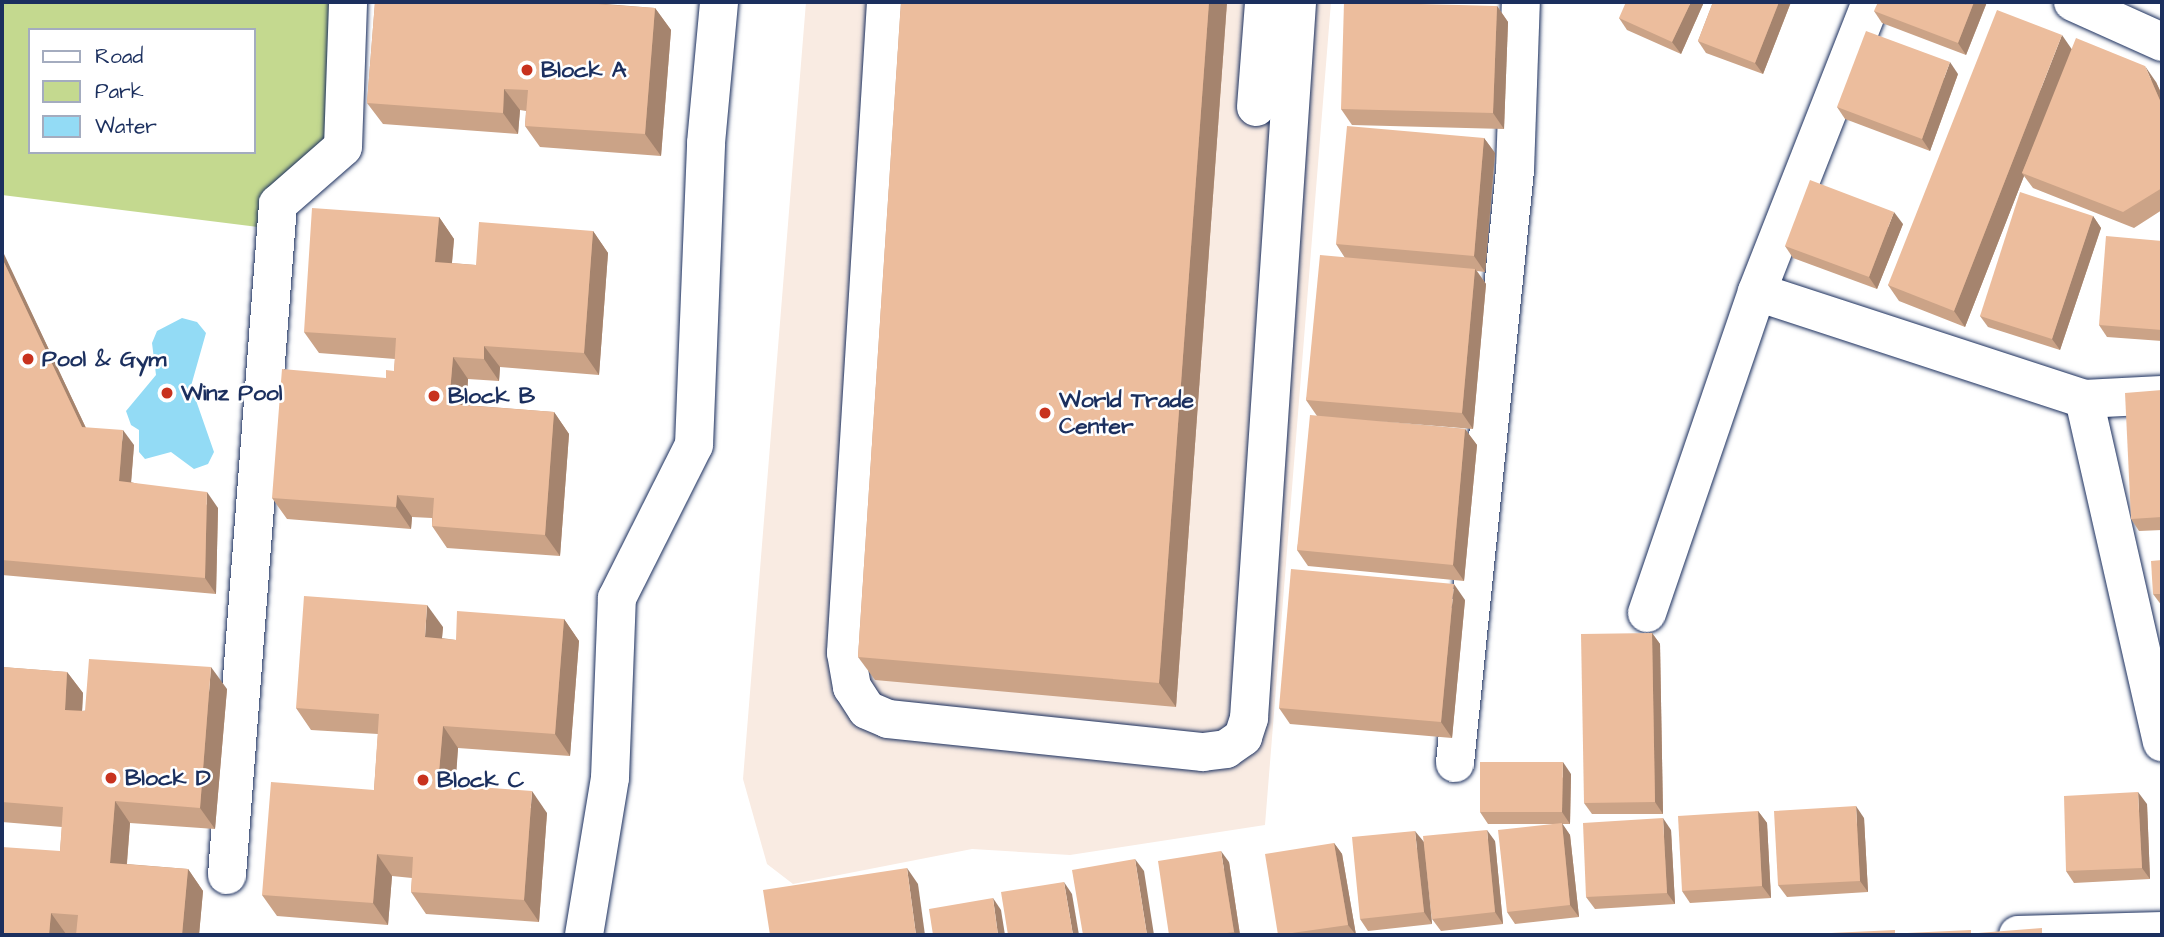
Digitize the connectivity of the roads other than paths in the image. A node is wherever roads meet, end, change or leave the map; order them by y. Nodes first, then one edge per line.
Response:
1 (348, 2) edge
2 (719, 2) edge
3 (886, 2) edge
4 (1264, 2) edge
5 (1297, 2) edge
6 (1521, 2) edge
7 (1871, 2) edge
8 (2073, 2) edge
9 (2162, 42) edge
10 (1256, 107) dead end
11 (1757, 292) junction
12 (2162, 395) edge
13 (2084, 400) junction
14 (1647, 613) dead end
15 (2162, 742) edge
16 (1455, 763) dead end
17 (227, 875) dead end
18 (2162, 931) edge
19 (584, 935) edge
20 (2018, 935) edge

1 - 17 street
2 - 19 street
3 - 5 street
4 - 10 street
6 - 16 street
7 - 11 street
8 - 9 street
11 - 13 street
11 - 14 street
12 - 13 street
13 - 15 street
18 - 20 street

